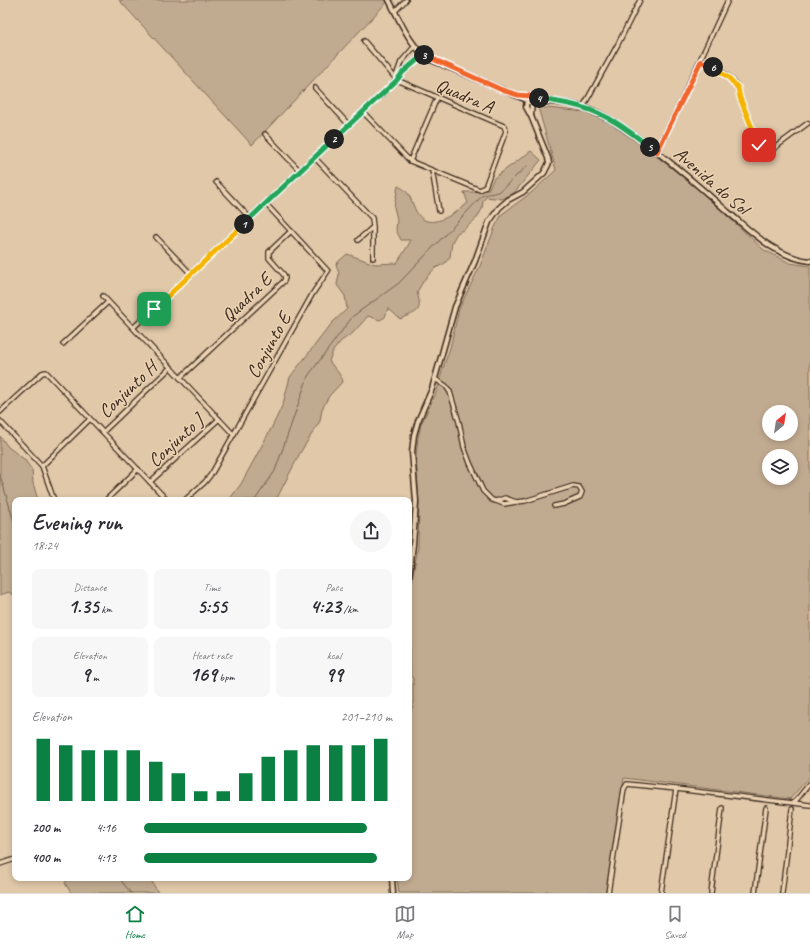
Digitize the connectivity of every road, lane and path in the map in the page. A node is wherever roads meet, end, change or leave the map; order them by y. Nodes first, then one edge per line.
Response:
1 (389, 0) edge
2 (406, 0) edge
3 (640, 0) edge
4 (728, 0) edge
5 (395, 11) junction
6 (364, 41) dead end
7 (415, 46) junction
8 (423, 55) junction
9 (701, 61) junction
10 (396, 80) junction
11 (315, 88) dead end
12 (437, 98) junction
13 (530, 99) junction
14 (582, 107) junction
15 (363, 112) junction
16 (808, 123) dead end
17 (349, 125) junction
18 (265, 134) dead end
19 (657, 152) junction
20 (315, 158) junction
21 (410, 161) junction
22 (432, 170) junction
23 (300, 171) junction
24 (216, 182) dead end
25 (266, 204) junction
26 (439, 211) dead end
27 (250, 218) junction
28 (373, 227) junction
29 (291, 231) junction
30 (156, 237) dead end
31 (358, 240) dead end
32 (372, 258) dead end
33 (810, 261) edge
34 (191, 274) junction
35 (104, 296) dead end
36 (108, 302) junction
37 (134, 328) junction
38 (63, 344) dead end
39 (171, 367) junction
40 (180, 378) junction
41 (435, 379) junction
42 (0, 412) edge
43 (90, 419) junction
44 (219, 419) junction
45 (0, 421) edge
46 (103, 432) junction
47 (234, 435) junction
48 (42, 466) junction
49 (138, 469) junction
50 (150, 482) junction
51 (53, 497) edge
52 (109, 497) edge
53 (164, 497) edge
54 (188, 497) edge
55 (554, 506) dead end
56 (412, 553) edge
57 (810, 783) edge
58 (676, 789) junction
59 (794, 803) junction
60 (810, 805) edge
61 (722, 808) dead end
62 (766, 808) dead end
63 (792, 809) dead end
64 (12, 860) edge
65 (0, 864) edge
66 (392, 881) edge
67 (393, 893) edge
68 (608, 893) edge
69 (660, 893) edge
70 (711, 893) edge
71 (754, 893) edge
72 (782, 893) edge

1 - 5 street, Avenida do Sol
2 - 5 street
3 - 14 street
4 - 9 street
5 - 7 street, Avenida do Sol
6 - 10 street, Quadra A
7 - 8 street, Avenida do Sol
7 - 10 street
8 - 10 street
8 - 13 street, Avenida do Sol
9 - 16 street
9 - 19 street
10 - 12 street, Quadra A
10 - 15 street
11 - 17 street
12 - 21 street
12 - 22 street, Quadra A
13 - 14 street, Avenida do Sol
13 - 41 street
14 - 19 street, Avenida do Sol
15 - 17 street
15 - 21 street
17 - 20 street
18 - 23 street
19 - 33 street, Avenida do Sol
20 - 23 street
20 - 28 street
21 - 22 street
22 - 26 street
23 - 25 street
24 - 27 street
25 - 27 street
25 - 29 street
27 - 34 street
28 - 31 street
28 - 32 street
29 - 40 street, Quadra E
29 - 47 street, Conjunto E
30 - 34 street
34 - 37 street
35 - 36 street
36 - 37 street
36 - 38 street
37 - 39 street
39 - 40 street
39 - 46 street, Conjunto H
40 - 44 street
41 - 55 street
41 - 56 street
42 - 43 street
43 - 46 street
43 - 48 street
44 - 47 street
44 - 50 street, Conjunto J
45 - 48 street
46 - 49 street
47 - 54 street, Conjunto E
48 - 51 street
49 - 50 street
49 - 52 street
50 - 53 street
57 - 59 street
58 - 59 street
58 - 68 street
58 - 69 street
59 - 60 street
61 - 70 street
62 - 71 street
63 - 72 street
64 - 65 street
66 - 67 street

